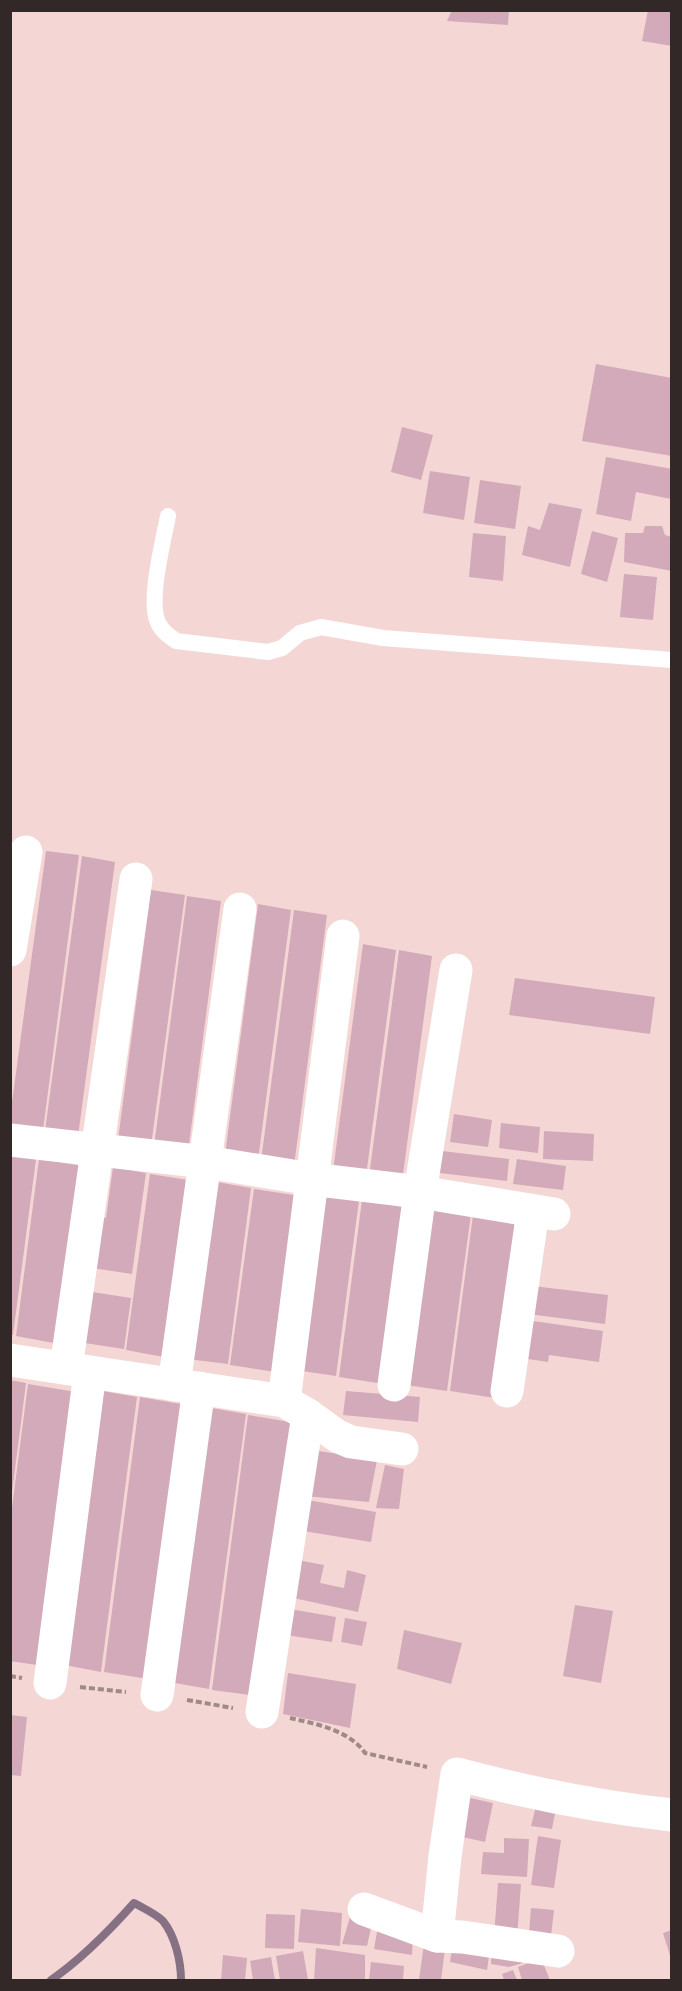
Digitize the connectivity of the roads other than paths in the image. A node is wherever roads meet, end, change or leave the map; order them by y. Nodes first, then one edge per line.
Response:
1 (168, 516) dead end
2 (672, 660) edge
3 (26, 852) dead end
4 (136, 879) dead end
5 (240, 909) dead end
6 (343, 936) dead end
7 (10, 950) edge
8 (456, 970) dead end
9 (10, 1140) edge
10 (98, 1152) junction
11 (206, 1162) junction
12 (311, 1179) junction
13 (420, 1192) junction
14 (10, 1360) edge
15 (78, 1370) junction
16 (394, 1385) dead end
17 (187, 1386) junction
18 (507, 1391) dead end
19 (296, 1408) junction
20 (402, 1449) dead end
21 (50, 1683) dead end
22 (157, 1695) dead end
23 (262, 1712) road end
24 (672, 1815) edge
25 (364, 1909) dead end
26 (438, 1936) junction
27 (558, 1951) dead end

1 - 2 lane
3 - 7 street
4 - 10 street
5 - 11 street
6 - 12 street
8 - 13 street
9 - 10 street
10 - 11 street
10 - 15 street
11 - 12 street
11 - 17 street
12 - 13 street
12 - 19 street
13 - 16 street
13 - 18 street
14 - 15 street
15 - 17 street
15 - 21 street
17 - 19 street
17 - 22 street
19 - 20 street
19 - 23 street
24 - 26 street
25 - 26 street
26 - 27 street

